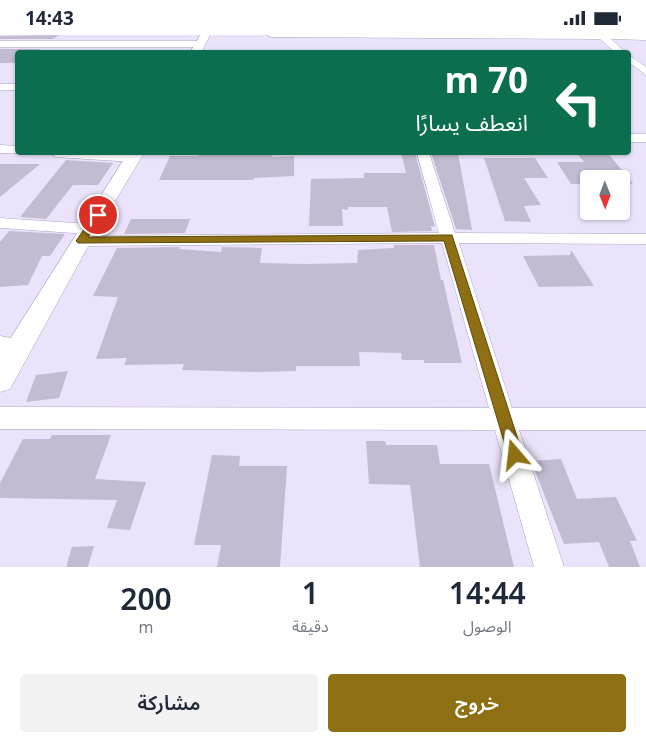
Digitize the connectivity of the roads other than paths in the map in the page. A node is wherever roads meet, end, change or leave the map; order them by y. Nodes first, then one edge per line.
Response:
1 (271, 35) edge
2 (601, 36) edge
3 (646, 37) edge
4 (424, 38) edge
5 (200, 44) edge
6 (0, 45) edge
7 (618, 50) edge
8 (631, 60) edge
9 (646, 74) edge
10 (631, 75) edge
11 (0, 87) edge
12 (15, 87) edge
13 (631, 138) edge
14 (646, 138) edge
15 (0, 149) edge
16 (15, 150) edge
17 (135, 155) edge
18 (424, 155) edge
19 (0, 223) edge
20 (85, 235) junction
21 (448, 237) junction
22 (646, 239) edge
23 (10, 346) edge
24 (0, 380) edge
25 (0, 418) edge
26 (504, 418) junction
27 (646, 419) edge
28 (549, 567) edge

1 - 4 street
2 - 3 street
2 - 4 street
2 - 7 street
5 - 6 street
8 - 9 street
9 - 10 street
11 - 12 street
13 - 14 street
15 - 16 street
17 - 20 street
18 - 21 street
19 - 20 street
20 - 21 street
20 - 23 street
21 - 22 street
21 - 26 street
23 - 24 street
25 - 26 street
26 - 27 street
26 - 28 street

